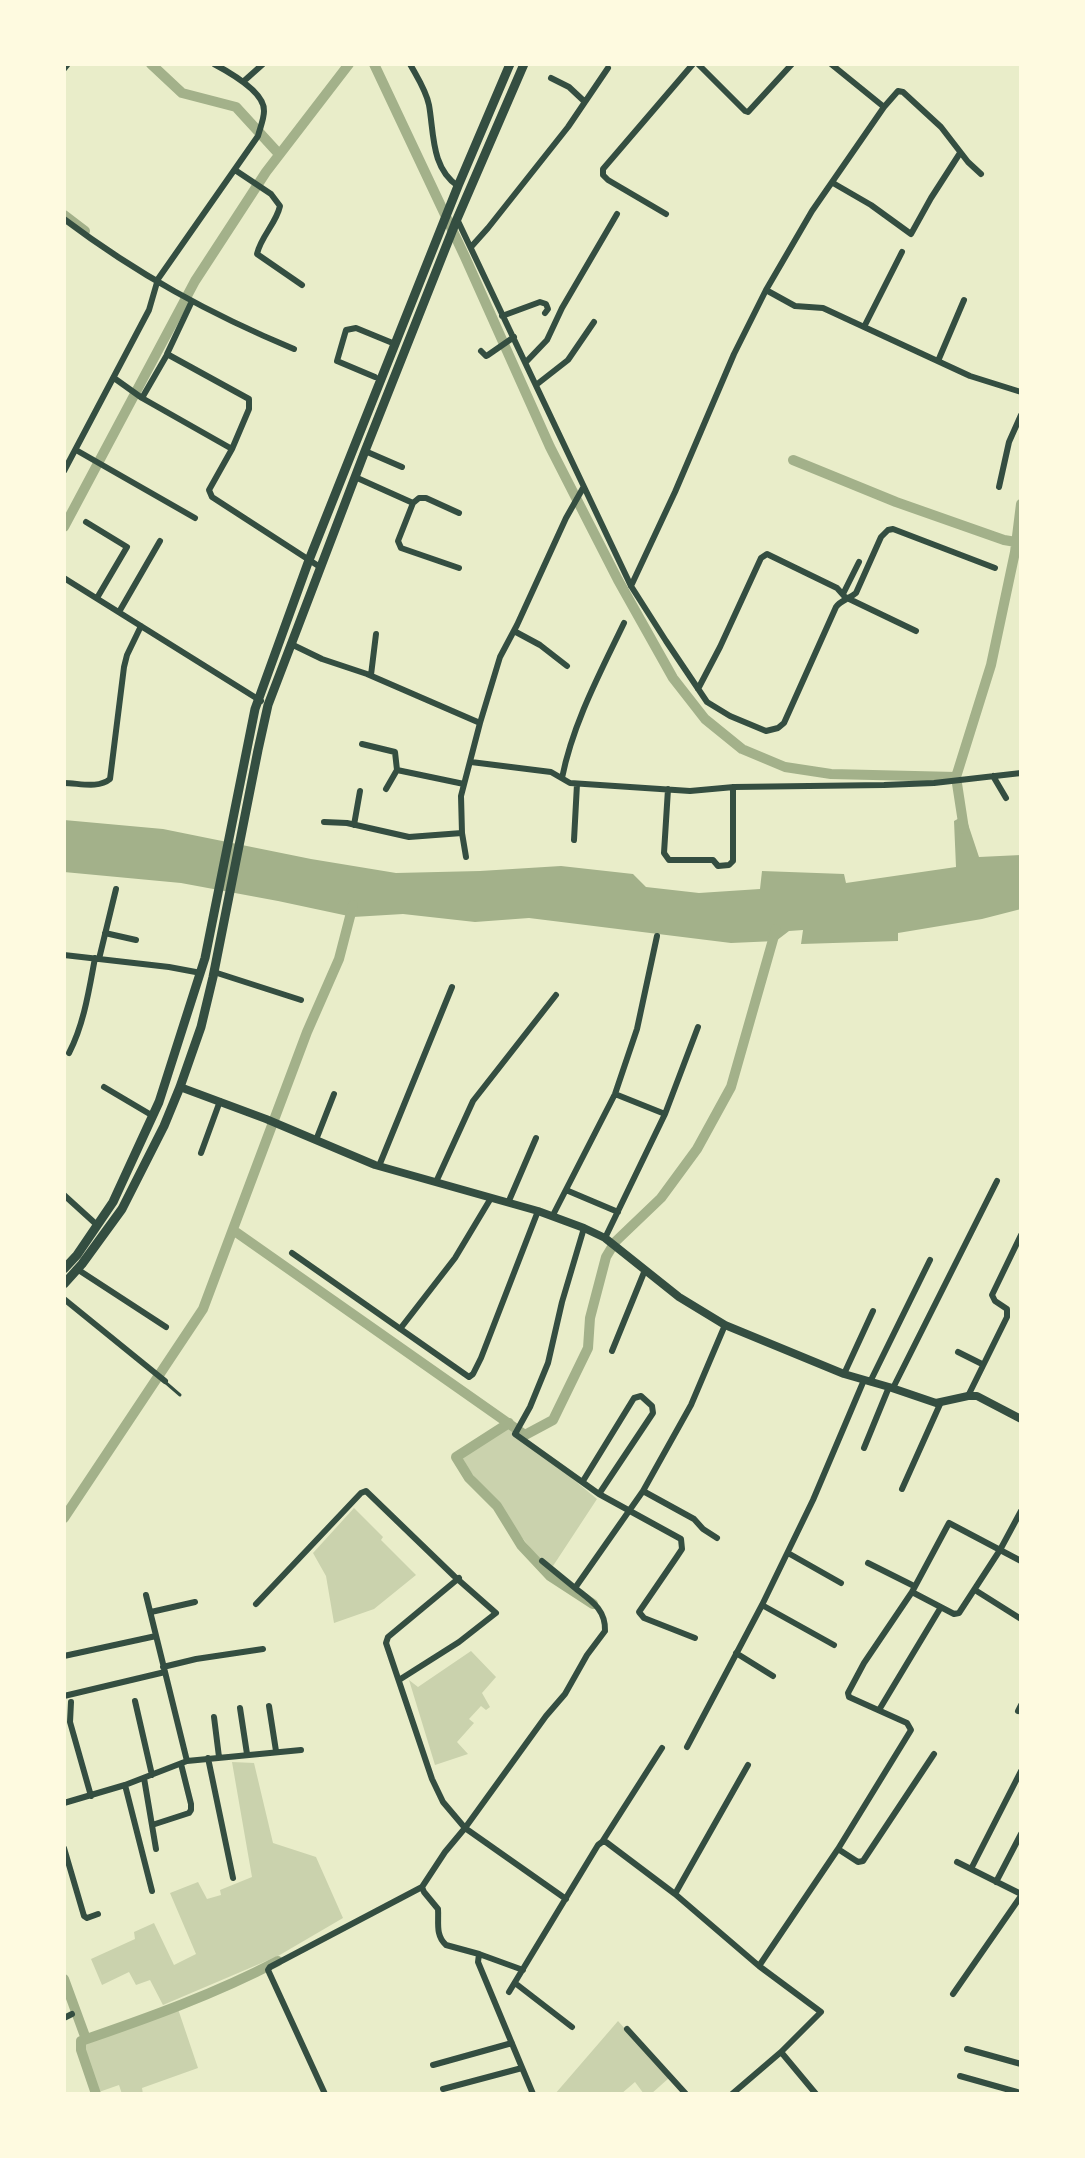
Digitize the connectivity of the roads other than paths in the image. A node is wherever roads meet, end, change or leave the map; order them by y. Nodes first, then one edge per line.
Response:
1 (68, 64) edge
2 (214, 64) edge
3 (263, 64) edge
4 (410, 64) edge
5 (510, 64) edge
6 (524, 64) edge
7 (696, 64) edge
8 (792, 64) edge
9 (831, 64) edge
10 (608, 68) dead end
11 (64, 69) edge
12 (551, 78) dead end
13 (244, 81) junction
14 (585, 102) junction
15 (884, 107) junction
16 (960, 153) junction
17 (235, 170) junction
18 (981, 174) dead end
19 (833, 183) junction
20 (458, 186) junction
21 (617, 214) dead end
22 (666, 214) dead end
23 (64, 220) edge
24 (456, 223) junction
25 (471, 247) junction
26 (902, 252) dead end
27 (157, 281) junction
28 (302, 285) dead end
29 (766, 290) junction
30 (188, 299) junction
31 (964, 300) dead end
32 (545, 313) dead end
33 (502, 316) junction
34 (594, 322) dead end
35 (864, 327) junction
36 (507, 340) junction
37 (395, 344) junction
38 (294, 349) dead end
39 (481, 351) dead end
40 (168, 353) junction
41 (938, 361) junction
42 (526, 362) junction
43 (375, 377) dead end
44 (114, 378) junction
45 (536, 385) junction
46 (1021, 392) edge
47 (142, 398) junction
48 (1021, 415) edge
49 (232, 449) junction
50 (76, 450) junction
51 (365, 451) junction
52 (402, 467) dead end
53 (64, 471) edge
54 (355, 477) junction
55 (999, 487) dead end
56 (581, 492) junction
57 (413, 503) junction
58 (459, 513) dead end
59 (195, 518) dead end
60 (86, 522) dead end
61 (160, 541) dead end
62 (309, 560) junction
63 (859, 562) dead end
64 (320, 567) junction
65 (459, 568) dead end
66 (995, 568) dead end
67 (64, 578) edge
68 (631, 586) junction
69 (846, 597) junction
70 (97, 598) junction
71 (119, 612) junction
72 (624, 623) dead end
73 (141, 626) junction
74 (514, 631) junction
75 (916, 631) dead end
76 (376, 634) dead end
77 (291, 644) junction
78 (567, 666) dead end
79 (371, 675) junction
80 (698, 689) junction
81 (264, 703) junction
82 (480, 723) junction
83 (362, 744) dead end
84 (471, 762) junction
85 (397, 770) junction
86 (1021, 773) edge
87 (993, 776) junction
88 (562, 778) junction
89 (64, 783) edge
90 (464, 784) junction
91 (577, 784) junction
92 (733, 787) junction
93 (386, 789) dead end
94 (668, 789) junction
95 (360, 791) dead end
96 (1006, 798) dead end
97 (324, 822) dead end
98 (354, 825) junction
99 (462, 833) junction
100 (574, 840) dead end
101 (466, 857) dead end
102 (116, 889) dead end
103 (105, 933) junction
104 (657, 936) dead end
105 (136, 940) dead end
106 (64, 955) edge
107 (97, 959) junction
108 (211, 965) junction
109 (201, 973) junction
110 (452, 987) dead end
111 (556, 995) dead end
112 (301, 1000) dead end
113 (698, 1027) dead end
114 (69, 1053) dead end
115 (166, 1080) junction
116 (104, 1087) dead end
117 (180, 1087) junction
118 (334, 1094) dead end
119 (615, 1094) junction
120 (220, 1101) junction
121 (665, 1114) junction
122 (153, 1116) junction
123 (536, 1138) dead end
124 (316, 1140) junction
125 (201, 1153) dead end
126 (379, 1166) junction
127 (997, 1181) dead end
128 (436, 1182) junction
129 (566, 1190) junction
130 (64, 1195) edge
131 (491, 1198) junction
132 (508, 1203) junction
133 (538, 1211) junction
134 (618, 1212) junction
135 (553, 1215) junction
136 (97, 1225) junction
137 (584, 1228) junction
138 (1021, 1235) edge
139 (608, 1241) junction
140 (292, 1253) dead end
141 (930, 1260) dead end
142 (69, 1264) edge
143 (645, 1270) junction
144 (64, 1284) edge
145 (64, 1299) edge
146 (873, 1311) dead end
147 (725, 1325) junction
148 (166, 1327) dead end
149 (400, 1329) junction
150 (612, 1351) dead end
151 (958, 1352) dead end
152 (982, 1364) junction
153 (844, 1374) junction
154 (165, 1381) joint
155 (867, 1381) junction
156 (891, 1387) junction
157 (180, 1395) dead end
158 (968, 1396) junction
159 (941, 1402) junction
160 (1021, 1419) edge
161 (864, 1448) dead end
162 (583, 1481) junction
163 (902, 1489) dead end
164 (643, 1491) junction
165 (599, 1494) junction
166 (1021, 1511) edge
167 (630, 1512) junction
168 (717, 1538) dead end
169 (1000, 1550) junction
170 (788, 1553) junction
171 (542, 1561) dead end
172 (1021, 1561) edge
173 (868, 1563) dead end
174 (459, 1578) junction
175 (841, 1583) dead end
176 (575, 1588) junction
177 (913, 1589) junction
178 (975, 1590) junction
179 (146, 1595) dead end
180 (195, 1602) dead end
181 (256, 1604) dead end
182 (762, 1605) junction
183 (941, 1607) junction
184 (151, 1612) junction
185 (1021, 1619) edge
186 (156, 1636) junction
187 (695, 1638) dead end
188 (834, 1645) dead end
189 (263, 1649) dead end
190 (736, 1653) junction
191 (64, 1656) edge
192 (164, 1669) junction
193 (773, 1676) dead end
194 (399, 1680) junction
195 (64, 1696) edge
196 (135, 1701) dead end
197 (71, 1702) dead end
198 (269, 1706) dead end
199 (240, 1708) dead end
200 (879, 1710) junction
201 (214, 1717) dead end
202 (687, 1747) dead end
203 (662, 1748) dead end
204 (301, 1750) dead end
205 (276, 1751) junction
206 (247, 1754) junction
207 (934, 1754) dead end
208 (219, 1757) junction
209 (208, 1758) junction
210 (184, 1762) junction
211 (748, 1765) dead end
212 (1021, 1771) edge
213 (148, 1776) junction
214 (125, 1785) junction
215 (91, 1796) junction
216 (64, 1803) edge
217 (152, 1825) junction
218 (465, 1827) junction
219 (1021, 1834) edge
220 (602, 1842) junction
221 (64, 1848) edge
222 (156, 1849) dead end
223 (838, 1849) junction
224 (957, 1862) dead end
225 (971, 1869) junction
226 (233, 1878) dead end
227 (996, 1882) junction
228 (422, 1887) junction
229 (152, 1891) dead end
230 (675, 1894) junction
231 (1021, 1895) edge
232 (566, 1899) junction
233 (98, 1914) dead end
234 (479, 1954) junction
235 (759, 1966) junction
236 (523, 1970) junction
237 (515, 1983) junction
238 (509, 1992) dead end
239 (953, 1994) dead end
240 (72, 2014) dead end
241 (64, 2018) edge
242 (572, 2027) dead end
243 (627, 2029) dead end
244 (512, 2043) junction
245 (967, 2049) dead end
246 (781, 2052) junction
247 (1021, 2064) edge
248 (433, 2065) dead end
249 (522, 2068) junction
250 (960, 2076) dead end
251 (443, 2089) dead end
252 (1018, 2093) edge
253 (325, 2094) edge
254 (532, 2094) edge
255 (686, 2094) edge
256 (732, 2094) edge
257 (816, 2094) edge

1 - 11 street
2 - 13 street
3 - 13 street
4 - 20 street
5 - 20 main road
6 - 24 main road
7 - 8 street
7 - 22 street
9 - 15 street
10 - 14 street
12 - 14 street
13 - 17 street
14 - 25 street
15 - 16 street
15 - 19 street
16 - 18 street
16 - 19 street
17 - 27 street
17 - 28 street
19 - 29 street
20 - 37 main road
21 - 42 street
23 - 27 street
24 - 25 street
24 - 51 main road
25 - 33 street
26 - 35 street
27 - 30 street
27 - 44 street
29 - 35 street
29 - 68 street
30 - 38 street
30 - 40 street
31 - 41 street
32 - 33 street
33 - 36 street
34 - 45 street
35 - 41 street
36 - 39 street
36 - 42 street
37 - 43 street
37 - 62 main road
40 - 47 street
40 - 49 street
41 - 46 street
42 - 45 street
44 - 47 street
44 - 50 street
45 - 56 street
47 - 49 street
48 - 55 street
49 - 62 street
50 - 53 street
50 - 59 street
51 - 52 street
51 - 54 main road
54 - 57 street
54 - 64 main road
56 - 68 street
56 - 74 street
57 - 58 street
57 - 65 street
60 - 70 street
61 - 71 street
62 - 64 street
62 - 81 main road
63 - 69 street
64 - 77 main road
66 - 69 street
67 - 70 street
68 - 80 street
69 - 75 street
69 - 80 street
69 - 80 street
70 - 71 street
71 - 73 street
72 - 88 street
73 - 81 street
73 - 89 street
74 - 78 street
74 - 82 street
76 - 79 street
77 - 79 street
77 - 81 main road
79 - 82 street
81 - 108 main road
81 - 108 main road
82 - 84 street
83 - 85 street
84 - 88 street
84 - 90 street
85 - 90 street
85 - 93 street
86 - 87 street
87 - 92 street
87 - 96 street
88 - 91 street
90 - 99 street
91 - 94 street
91 - 100 street
92 - 94 street
92 - 94 street
95 - 98 street
97 - 98 street
98 - 99 street
99 - 101 street
102 - 103 street
103 - 105 street
103 - 107 street
104 - 119 street
106 - 107 street
107 - 109 street
107 - 114 street
108 - 109 main road
108 - 112 street
108 - 117 main road
109 - 115 main road
110 - 126 street
111 - 128 street
113 - 121 street
115 - 117 main road
115 - 122 main road
116 - 122 street
117 - 120 street
117 - 142 main road
118 - 124 street
119 - 121 street
119 - 129 street
120 - 124 street
120 - 125 street
121 - 134 street
122 - 136 main road
123 - 132 street
124 - 126 street
126 - 128 street
127 - 156 street
128 - 131 street
129 - 134 street
129 - 135 street
130 - 136 street
131 - 132 street
131 - 149 street
132 - 133 street
133 - 135 street
133 - 149 street
134 - 139 street
135 - 137 street
136 - 142 main road
137 - 139 street
137 - 162 street
138 - 152 street
139 - 143 street
140 - 149 street
141 - 155 street
142 - 144 main road
142 - 148 street
143 - 147 street
143 - 150 street
145 - 154 street
146 - 153 street
147 - 153 street
147 - 164 street
151 - 152 street
152 - 158 street
153 - 155 street
154 - 157 lane
155 - 156 street
155 - 170 street
156 - 159 street
156 - 161 street
158 - 159 street
158 - 160 street
159 - 163 street
162 - 165 street
162 - 165 street
164 - 167 street
164 - 168 street
165 - 167 street
166 - 169 street
167 - 176 street
167 - 187 street
169 - 172 street
169 - 177 street
169 - 178 street
170 - 175 street
170 - 182 street
171 - 176 street
173 - 177 street
174 - 181 street
174 - 194 street
174 - 194 street
176 - 218 street
177 - 183 street
177 - 200 street
178 - 183 street
178 - 185 street
179 - 184 street
180 - 184 street
182 - 188 street
182 - 190 street
183 - 200 street
184 - 186 street
186 - 191 street
186 - 192 street
189 - 192 street
190 - 193 street
190 - 202 street
192 - 195 street
192 - 210 street
194 - 218 street
196 - 213 street
197 - 215 street
198 - 205 street
199 - 206 street
200 - 223 street
201 - 208 street
203 - 220 street
204 - 205 street
205 - 206 street
206 - 208 street
207 - 223 street
208 - 209 street
209 - 210 street
209 - 226 street
210 - 213 street
210 - 217 street
211 - 230 street
212 - 225 street
213 - 214 street
213 - 217 street
214 - 215 street
214 - 229 street
215 - 216 street
217 - 222 street
218 - 228 street
218 - 232 street
219 - 227 street
220 - 230 street
220 - 232 street
221 - 233 street
223 - 235 street
224 - 225 street
225 - 227 street
227 - 231 street
228 - 234 street
228 - 253 street
230 - 235 street
231 - 239 street
232 - 236 street
234 - 236 street
234 - 244 street
235 - 246 street
236 - 237 street
237 - 238 street
237 - 242 street
240 - 241 street
243 - 255 street
244 - 248 street
244 - 249 street
245 - 247 street
246 - 256 street
246 - 257 street
249 - 251 street
249 - 254 street
250 - 252 street

